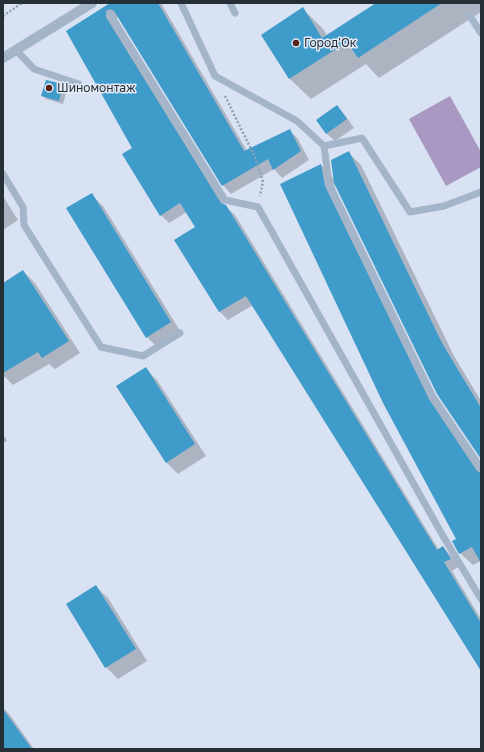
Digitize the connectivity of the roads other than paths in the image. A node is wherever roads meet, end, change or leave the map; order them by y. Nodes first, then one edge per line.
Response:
1 (92, 3) edge
2 (181, 3) edge
3 (230, 3) edge
4 (235, 13) dead end
5 (110, 14) dead end
6 (470, 16) dead end
7 (481, 33) edge
8 (16, 50) junction
9 (3, 58) edge
10 (79, 84) dead end
11 (324, 146) junction
12 (3, 174) edge
13 (481, 192) edge
14 (180, 333) dead end
15 (481, 468) edge
16 (481, 599) edge

1 - 8 street
2 - 11 lane
3 - 4 lane
5 - 16 lane
6 - 7 lane
8 - 9 street
8 - 10 lane
11 - 13 lane
11 - 15 lane
12 - 14 lane

